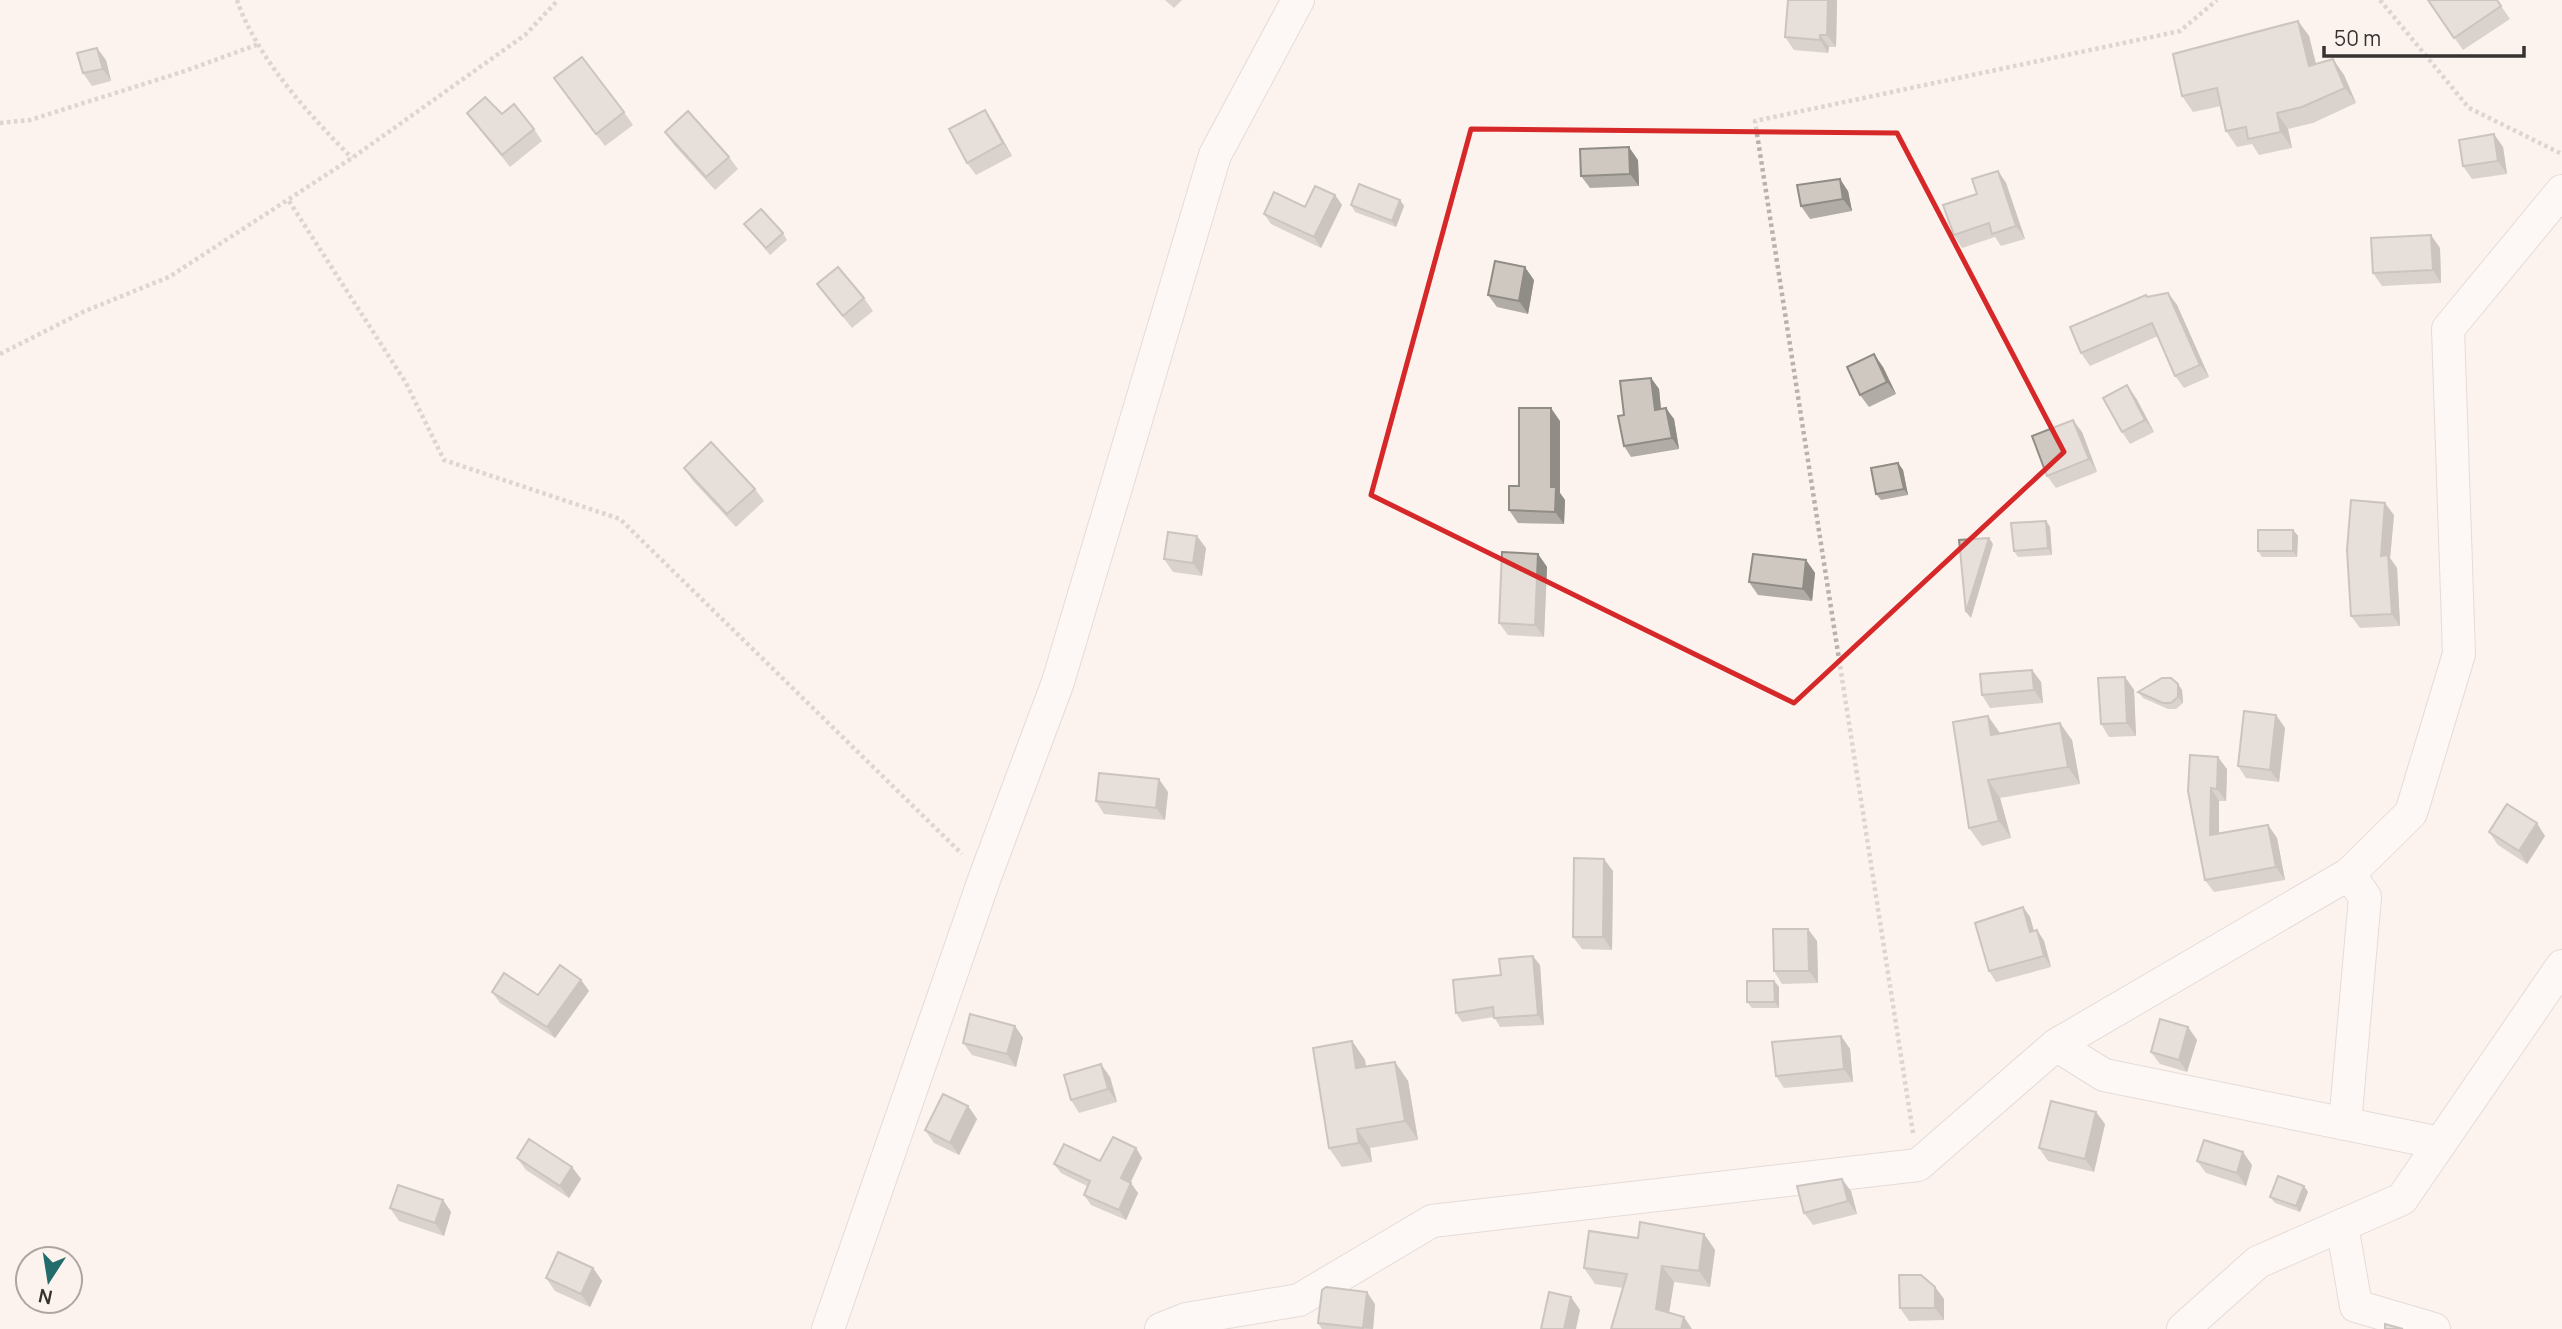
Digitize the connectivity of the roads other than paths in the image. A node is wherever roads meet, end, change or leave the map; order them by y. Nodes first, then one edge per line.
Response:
1 (1298, 0) edge
2 (2562, 191) edge
3 (2349, 874) junction
4 (2562, 966) edge
5 (2056, 1045) junction
6 (2345, 1124) junction
7 (2440, 1143) junction
8 (2342, 1225) junction
9 (828, 1329) edge
10 (1161, 1329) edge
11 (2183, 1329) edge
12 (2434, 1329) edge

1 - 9 street
2 - 3 street
3 - 5 street
3 - 6 street
4 - 7 street
5 - 6 street
5 - 10 street
6 - 7 street
7 - 8 street
8 - 11 street
8 - 12 street

